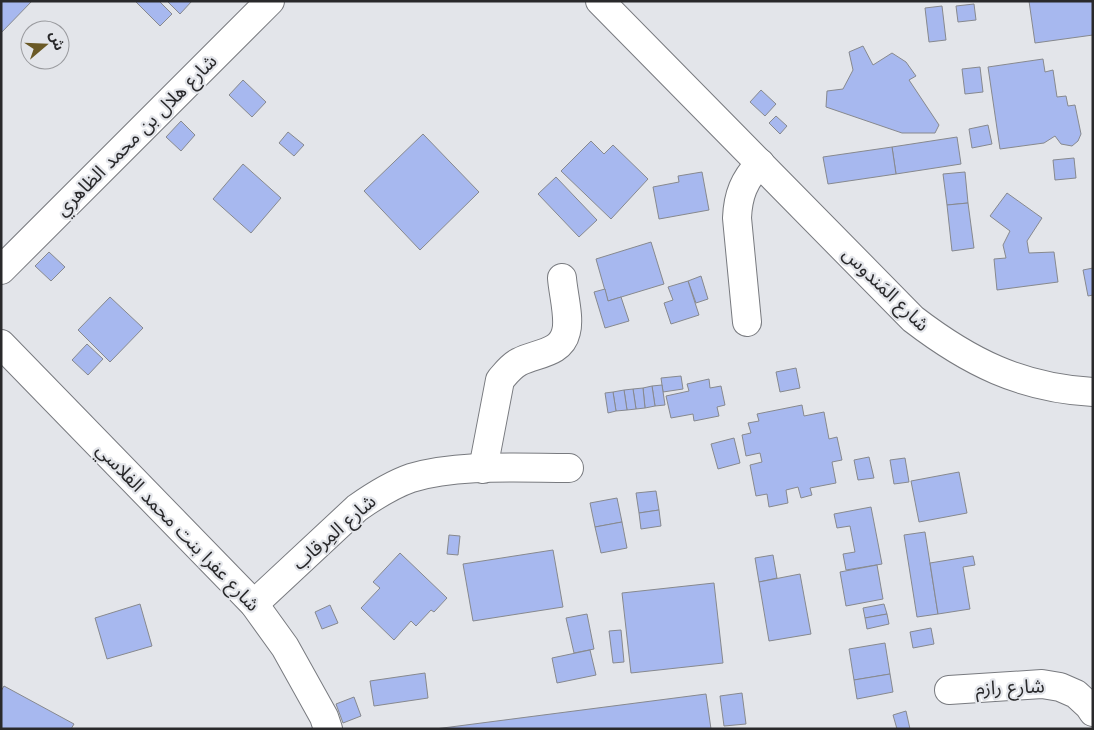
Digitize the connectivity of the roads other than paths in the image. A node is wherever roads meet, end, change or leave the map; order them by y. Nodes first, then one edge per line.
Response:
1 (270, 1) edge
2 (600, 1) edge
3 (760, 163) junction
4 (1, 270) edge
5 (562, 278) dead end
6 (747, 322) dead end
7 (1, 344) edge
8 (1093, 392) edge
9 (569, 468) dead end
10 (483, 469) junction
11 (254, 604) junction
12 (949, 690) dead end
13 (1093, 712) edge
14 (328, 729) edge

1 - 4 street, شارع هلال بن محمد الظاهري
2 - 3 street, شارع المَندوس
3 - 6 street
3 - 8 street, شارع المَندوس
5 - 10 street
7 - 11 street, شارع عفرا بنت محمد الفلاسي
9 - 10 street, شارع المِرقاب
10 - 11 street, شارع المِرقاب
11 - 14 street, شارع عفرا بنت محمد الفلاسي
12 - 13 street, شارع رازم

